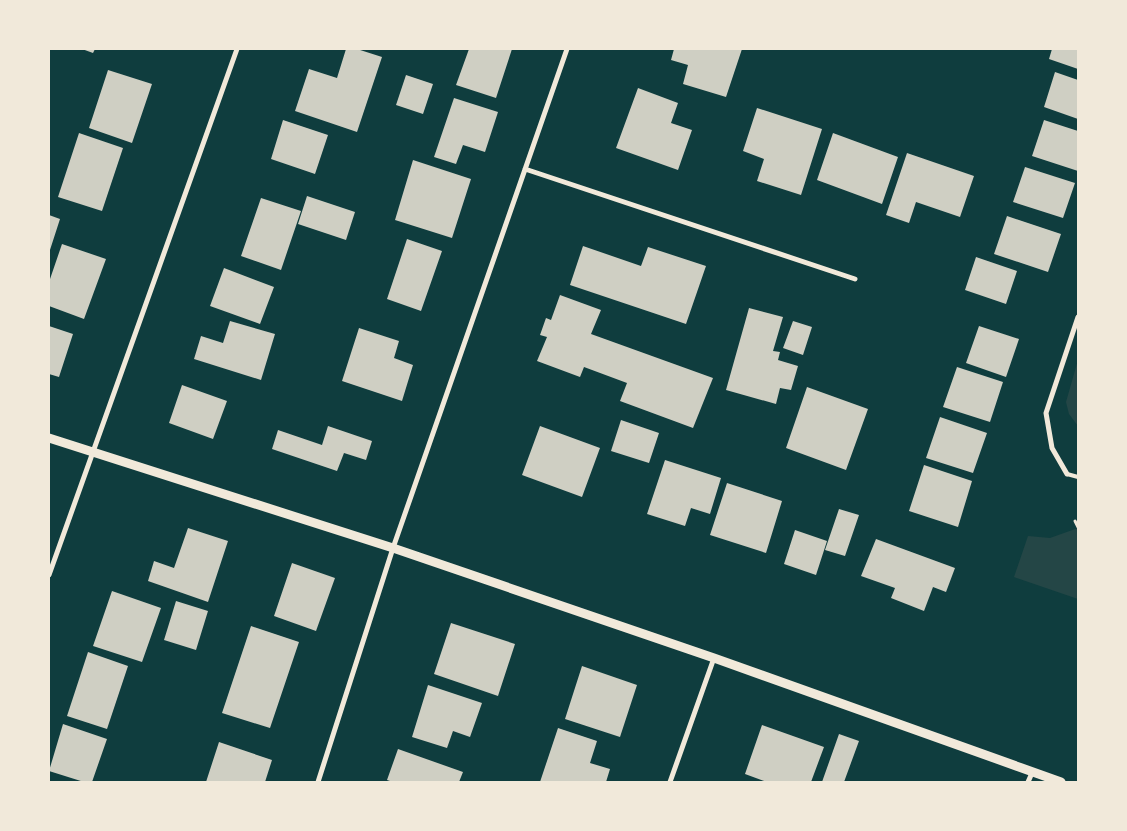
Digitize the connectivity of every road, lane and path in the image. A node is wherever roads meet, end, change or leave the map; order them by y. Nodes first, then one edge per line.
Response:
1 (237, 49) edge
2 (566, 49) edge
3 (525, 169) junction
4 (856, 279) dead end
5 (1078, 317) edge
6 (49, 438) edge
7 (92, 452) junction
8 (1067, 474) joint
9 (1078, 477) edge
10 (1075, 521) dead end
11 (1078, 527) edge
12 (393, 548) junction
13 (49, 575) edge
14 (714, 658) junction
15 (1032, 772) junction
16 (318, 782) edge
17 (670, 782) edge
18 (1028, 782) edge
19 (1060, 782) edge

1 - 7 street
2 - 3 street
3 - 4 street
3 - 12 street
5 - 8 street
6 - 7 street
7 - 12 street
7 - 13 street
8 - 9 lane
10 - 11 path
12 - 14 street
12 - 16 street
14 - 15 street
14 - 17 street
15 - 18 street
15 - 19 street

